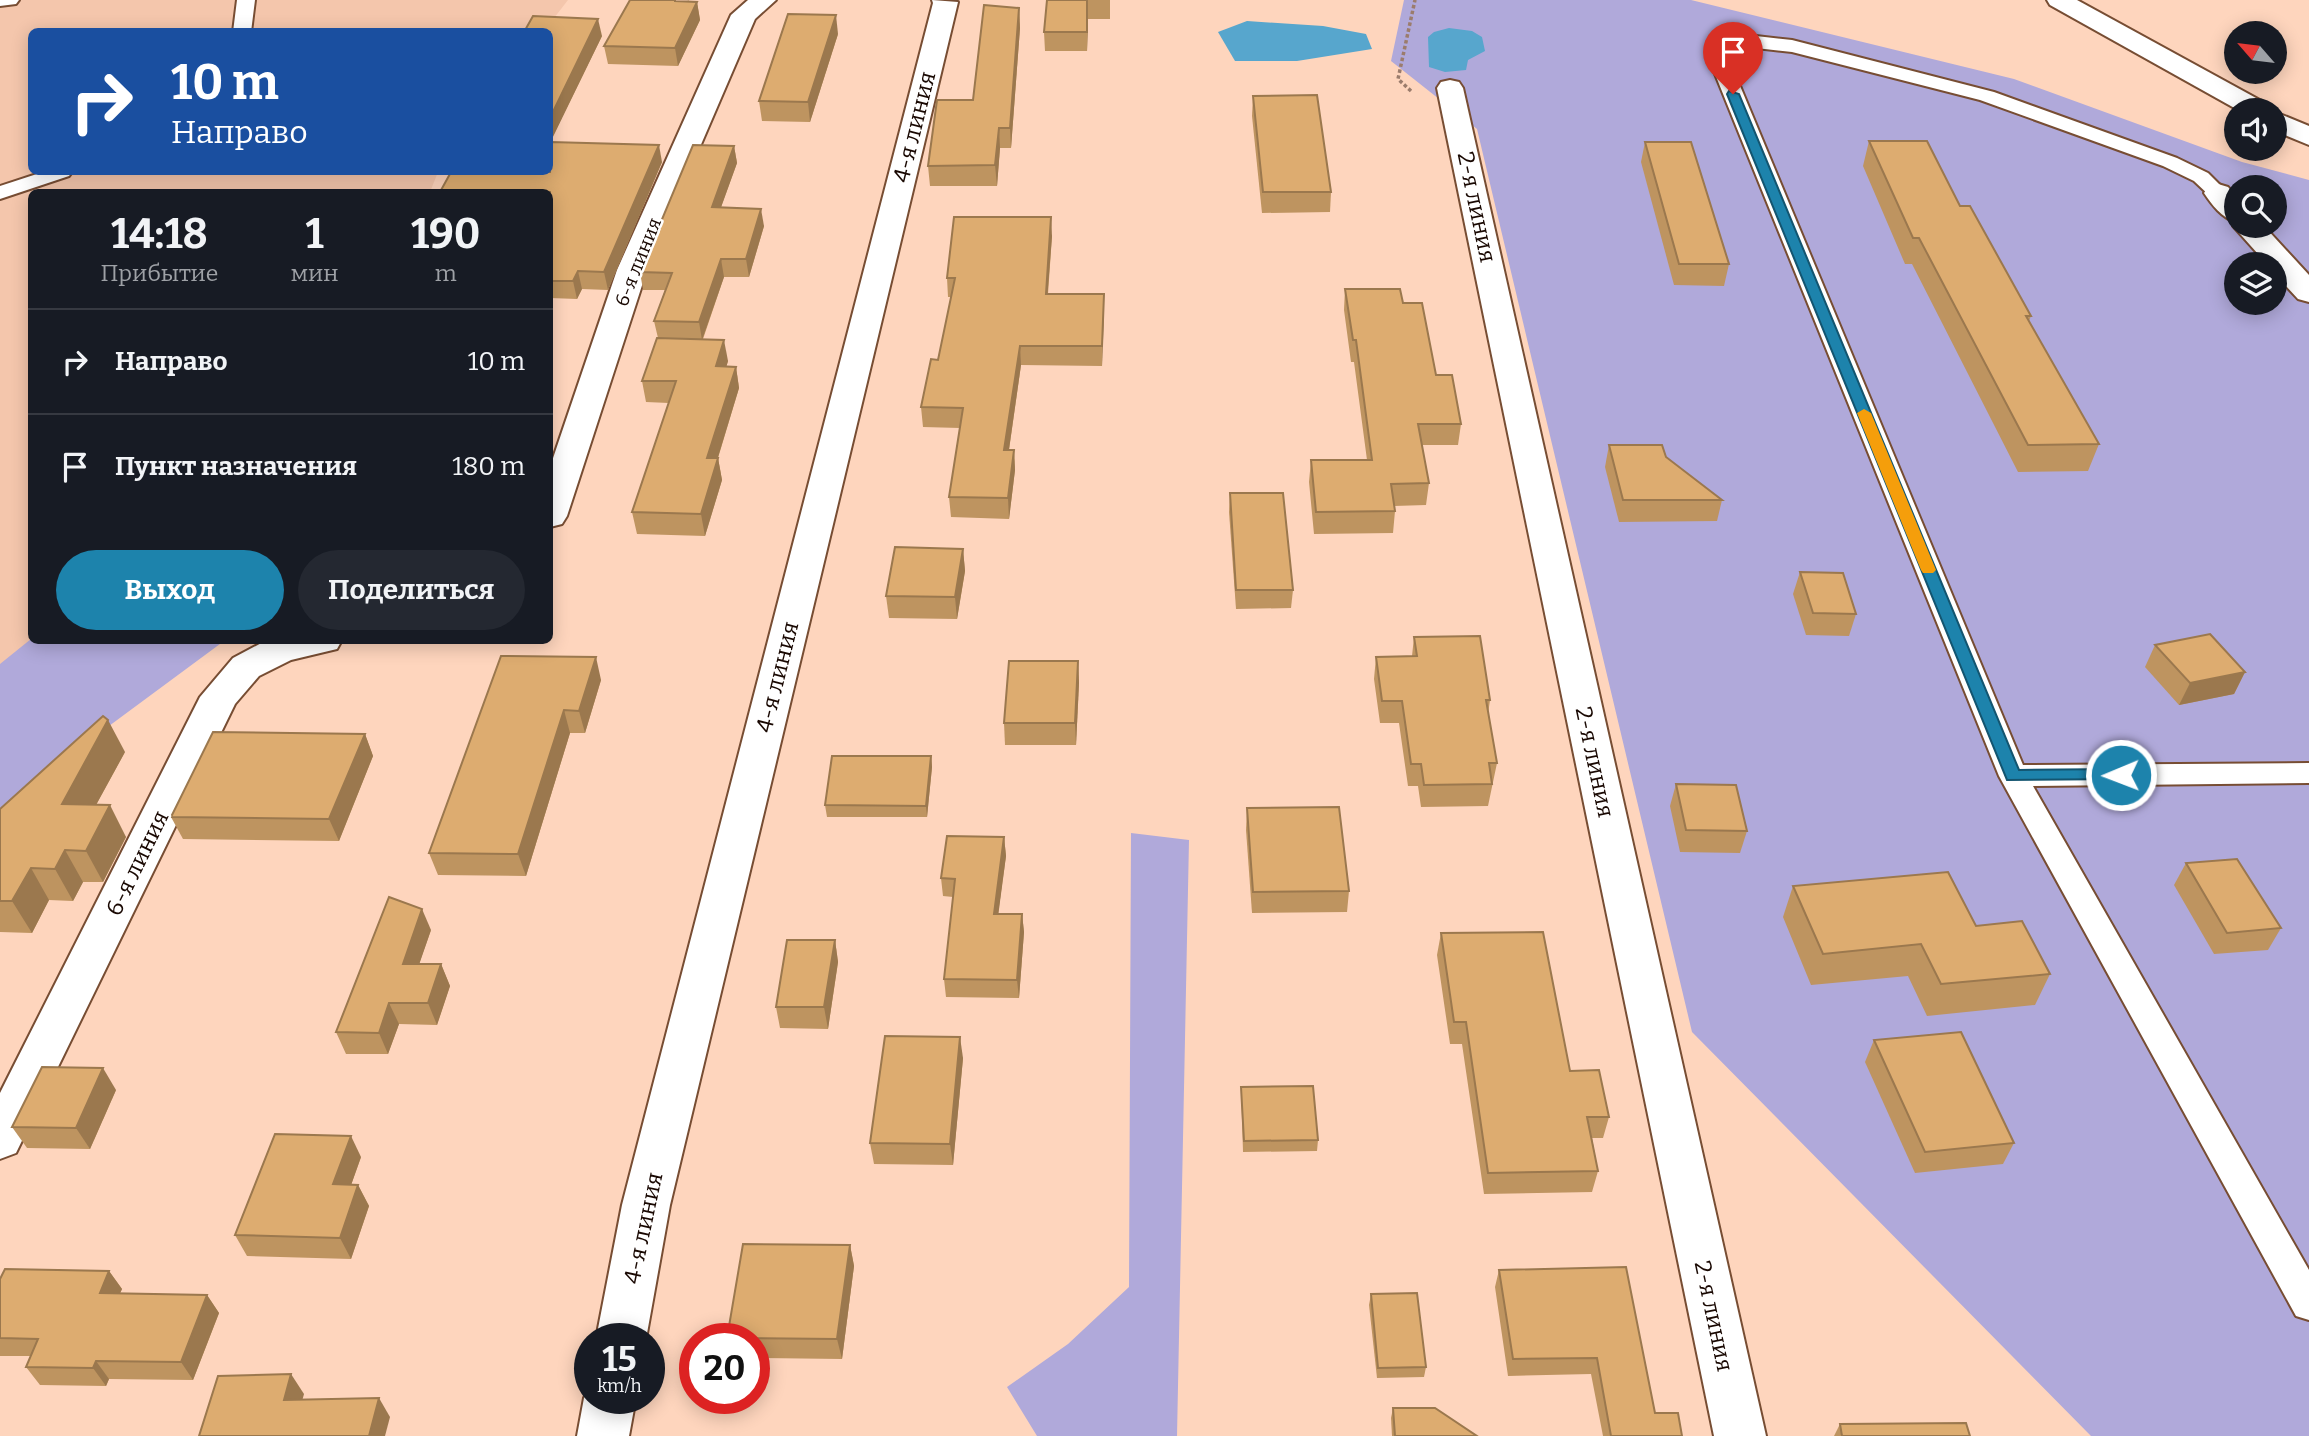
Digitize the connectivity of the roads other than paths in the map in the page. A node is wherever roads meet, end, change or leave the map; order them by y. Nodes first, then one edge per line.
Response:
1 (10, 0) edge
2 (246, 0) edge
3 (2059, 0) edge
4 (0, 1) edge
5 (754, 8) edge
6 (943, 9) edge
7 (242, 28) edge
8 (1451, 88) dead end
9 (2235, 98) edge
10 (2287, 126) edge
11 (2309, 136) edge
12 (53, 175) edge
13 (0, 193) edge
14 (2224, 200) edge
15 (2259, 238) edge
16 (2309, 293) edge
17 (553, 507) edge
18 (305, 644) edge
19 (2309, 773) edge
20 (2013, 776) junction
21 (0, 1139) edge
22 (2309, 1304) edge
23 (624, 1323) edge
24 (607, 1414) edge
25 (603, 1436) edge
26 (1740, 1436) edge

1 - 4 lane
2 - 7 lane
3 - 9 street
5 - 17 street, 6-я линия
6 - 23 street, 4-я линия
8 - 26 street, 2-я линия
10 - 11 street
12 - 13 lane
14 - 20 lane
15 - 16 street
18 - 21 street, 6-я линия
19 - 20 lane
20 - 22 lane
24 - 25 street

